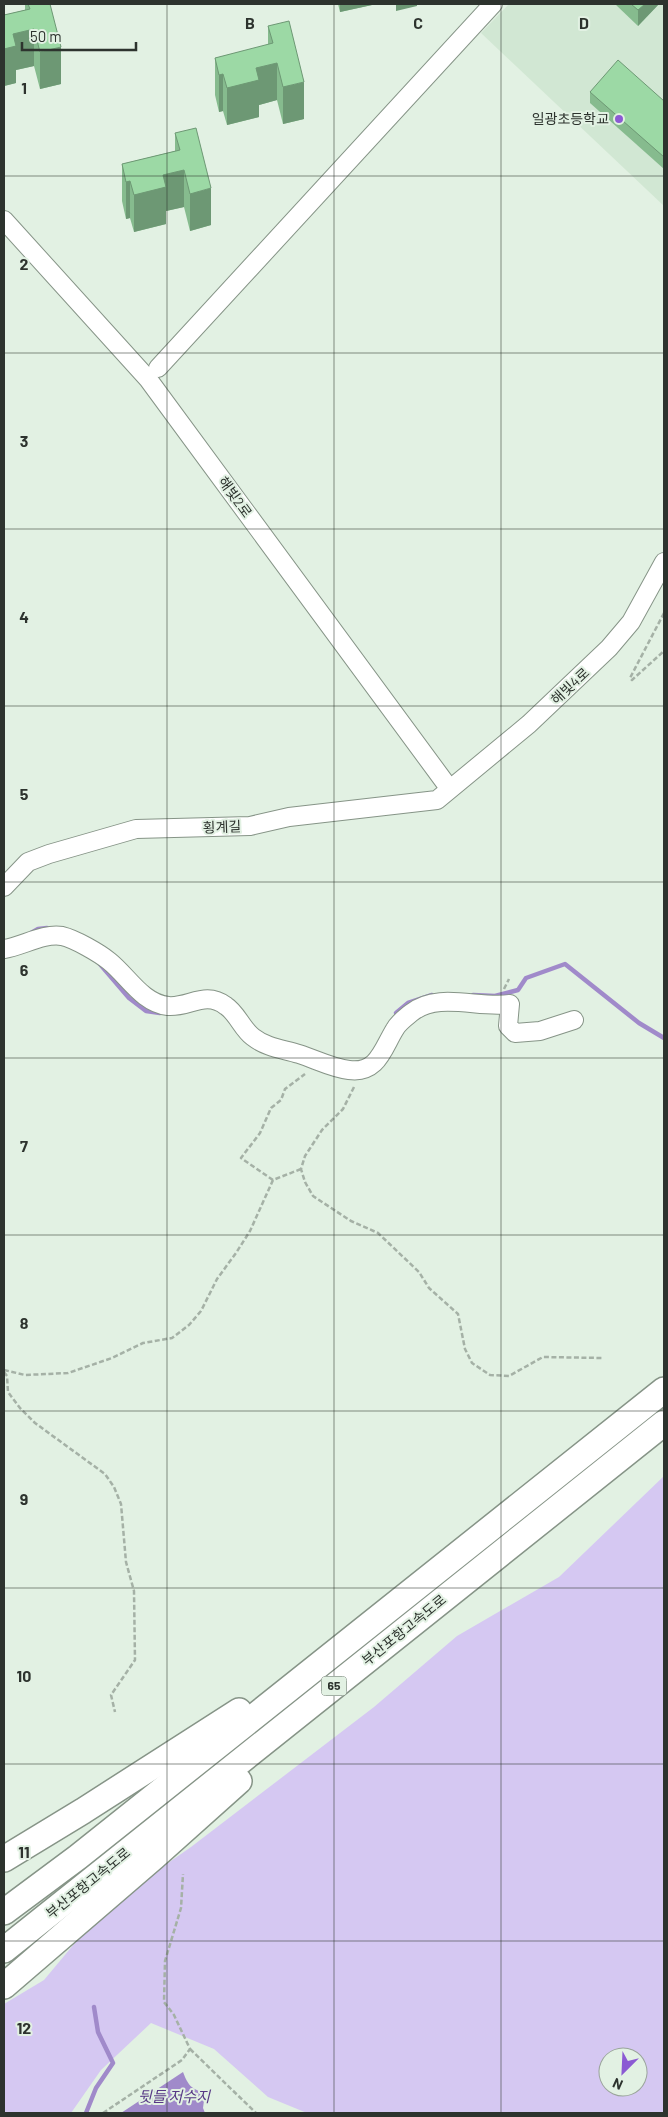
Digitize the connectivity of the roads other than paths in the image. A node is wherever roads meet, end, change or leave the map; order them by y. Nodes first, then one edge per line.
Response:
1 (493, 4) edge
2 (4, 220) edge
3 (158, 368) dead end
4 (664, 562) edge
5 (449, 788) junction
6 (4, 887) edge
7 (8, 948) edge
8 (574, 1020) dead end
9 (664, 1390) edge
10 (664, 1422) edge
11 (355, 1637) junction
12 (363, 1663) junction
13 (4, 1858) edge
14 (4, 1912) edge
15 (4, 1950) edge
16 (4, 1986) edge

1 - 3 street
2 - 5 street, 해빛2로
4 - 5 street, 해빛4로
5 - 6 street, 횡계길
7 - 8 street
9 - 11 highway, 부산포항고속도로 / 65
10 - 12 highway, 부산포항고속도로 / 65
11 - 13 highway
11 - 14 highway, 부산포항고속도로 / 65
12 - 15 highway, 부산포항고속도로 / 65
12 - 16 highway

